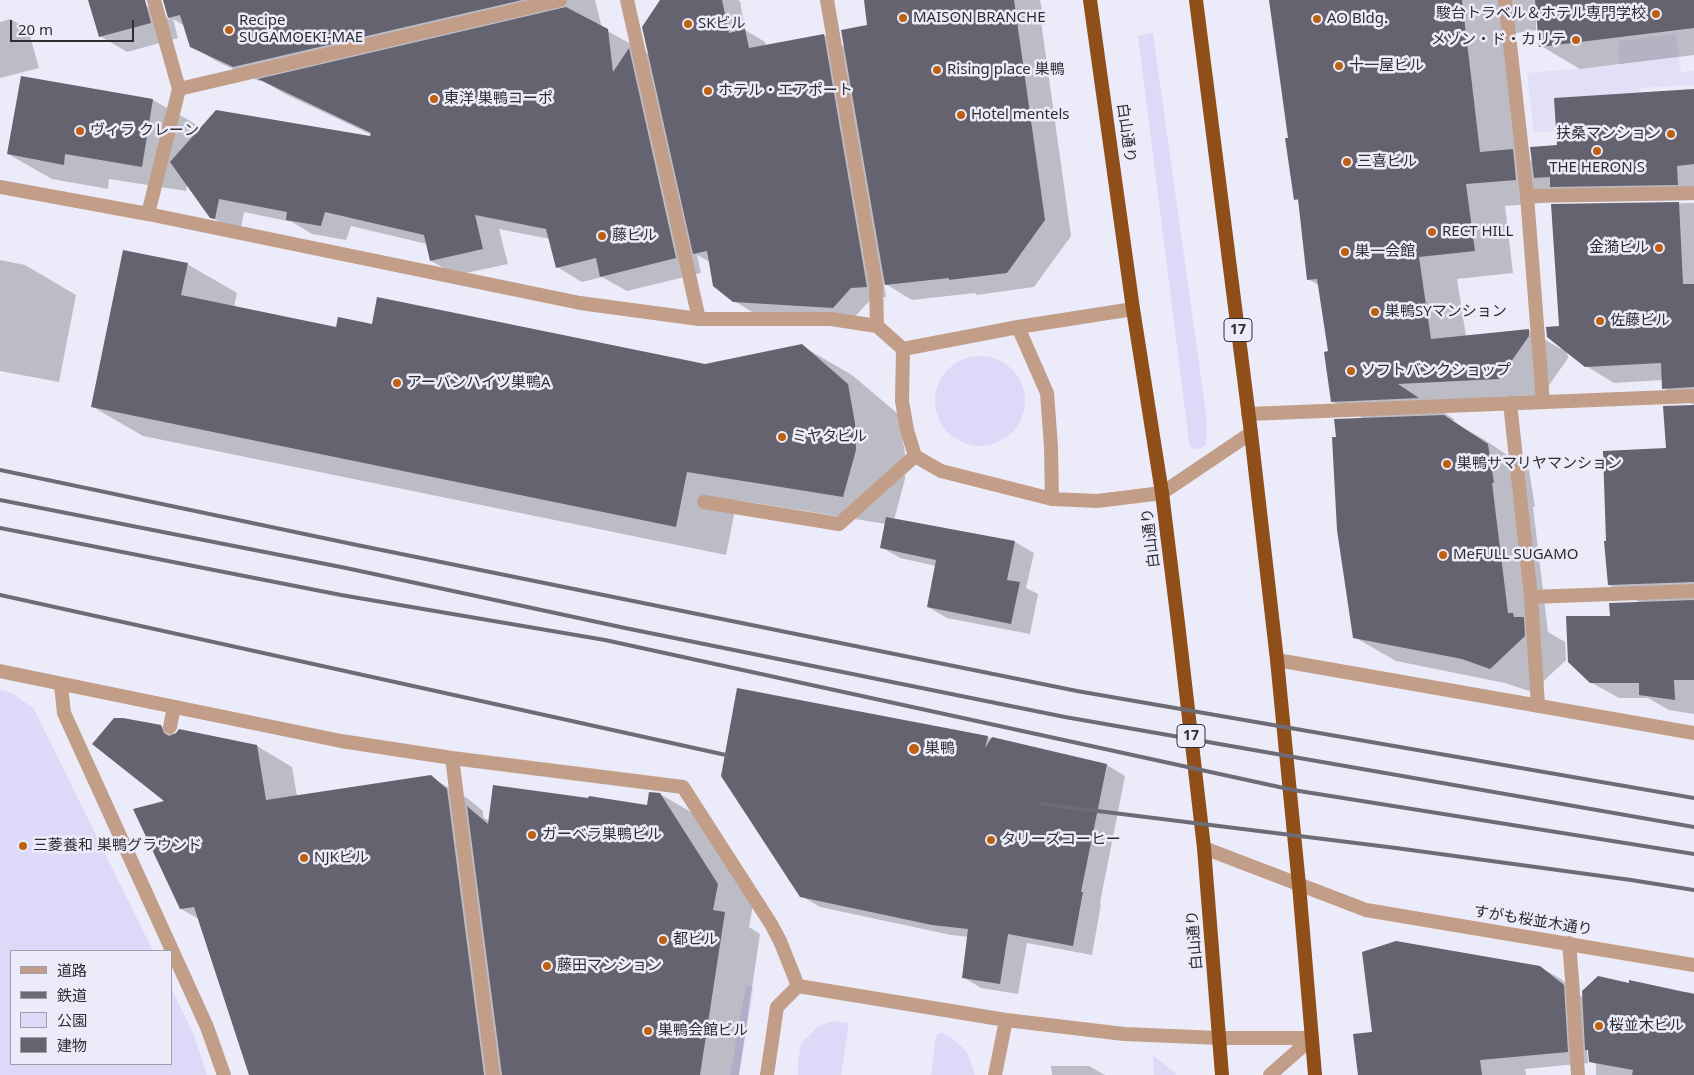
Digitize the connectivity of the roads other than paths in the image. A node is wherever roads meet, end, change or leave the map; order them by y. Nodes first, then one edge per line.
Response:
1 (154, 0) edge
2 (560, 0) edge
3 (627, 0) edge
4 (827, 0) edge
5 (1090, 0) edge
6 (1196, 0) edge
7 (1505, 0) edge
8 (179, 89) junction
9 (0, 187) edge
10 (1694, 193) edge
11 (1528, 196) junction
12 (148, 214) junction
13 (1133, 309) junction
14 (699, 319) junction
15 (877, 326) junction
16 (1018, 327) junction
17 (902, 349) junction
18 (1694, 396) edge
19 (1544, 402) junction
20 (1510, 403) junction
21 (1248, 414) junction
22 (1251, 433) junction
23 (915, 456) junction
24 (1162, 494) junction
25 (1052, 500) junction
26 (704, 502) dead end
27 (1694, 591) edge
28 (1531, 597) junction
29 (1277, 660) junction
30 (0, 672) edge
31 (60, 685) junction
32 (1538, 705) junction
33 (174, 707) junction
34 (170, 727) dead end
35 (1694, 733) edge
36 (452, 758) junction
37 (1204, 848) junction
38 (1299, 885) junction
39 (1569, 943) junction
40 (172, 950) edge
41 (172, 950) edge
42 (1694, 965) edge
43 (798, 986) junction
44 (1006, 1020) junction
45 (1219, 1038) junction
46 (1312, 1038) junction
47 (224, 1075) edge
48 (493, 1075) edge
49 (767, 1075) edge
50 (995, 1075) edge
51 (1222, 1075) edge
52 (1270, 1075) edge
53 (1315, 1075) edge
54 (1578, 1075) edge

1 - 8 street
2 - 8 street
3 - 14 street
4 - 15 street
5 - 13 highway, 白山通り / 17
6 - 21 highway, 17
7 - 11 street
8 - 12 street
9 - 12 street
10 - 11 street
11 - 19 street
12 - 14 street
13 - 16 street
13 - 24 highway, 白山通り / 17
14 - 15 street
15 - 17 street
16 - 17 street
16 - 25 street
17 - 23 street
18 - 19 street
19 - 20 street
20 - 21 street
20 - 28 street
21 - 22 highway, 17
22 - 24 street
22 - 29 highway, 17
23 - 25 street
23 - 26 street
24 - 25 street
24 - 37 highway, 白山通り / 17
27 - 28 street
28 - 32 street
29 - 32 street
29 - 38 highway, 17
30 - 31 street
31 - 33 street
31 - 41 street
32 - 35 street
33 - 34 street
33 - 36 street
36 - 43 street
36 - 48 street
37 - 38 street, すがも桜並木通り
37 - 45 highway, 白山通り / 17
38 - 39 street, すがも桜並木通り
38 - 46 highway, 17
39 - 42 street, すがも桜並木通り
39 - 54 street
40 - 47 street
43 - 44 street
43 - 49 street
44 - 45 street
44 - 50 street
45 - 46 street
45 - 51 highway, 白山通り / 17
46 - 52 street
46 - 53 highway, 17

